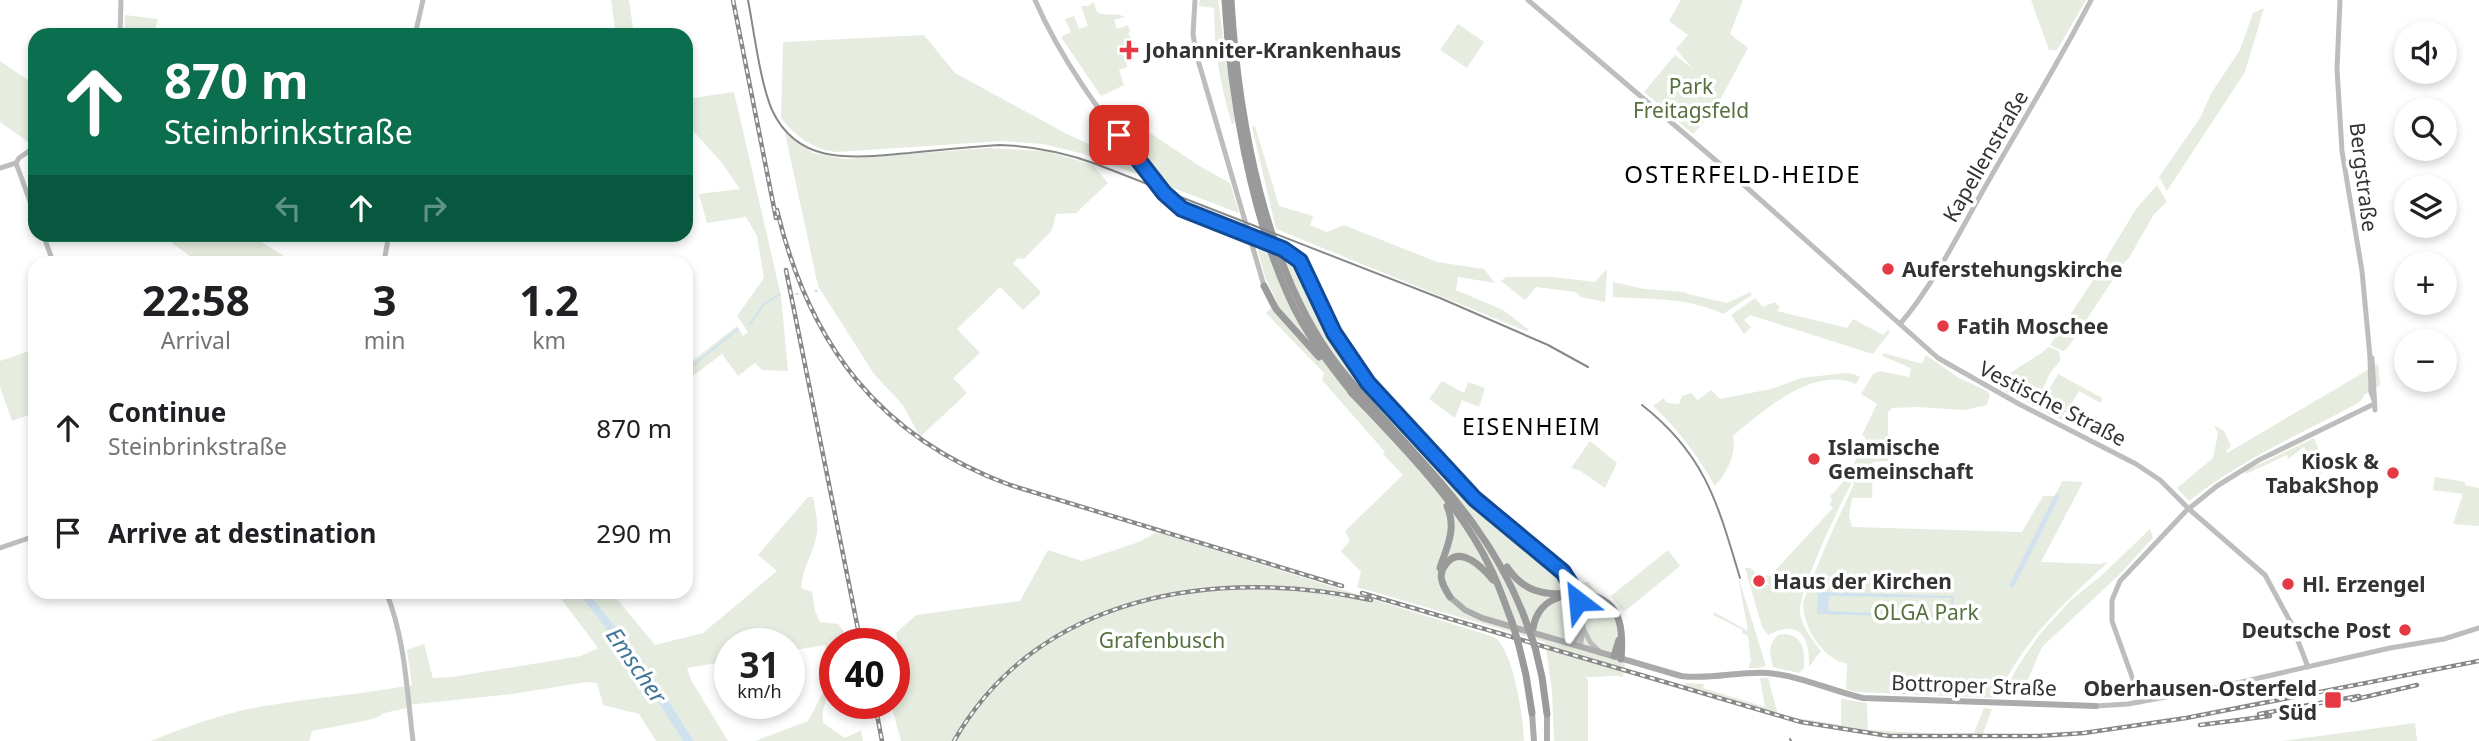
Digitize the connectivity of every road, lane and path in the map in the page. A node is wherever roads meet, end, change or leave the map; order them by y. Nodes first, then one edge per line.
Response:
1 (121, 0) edge
2 (423, 0) edge
3 (1035, 0) edge
4 (1195, 0) edge
5 (1225, 0) edge
6 (1231, 0) edge
7 (1528, 0) edge
8 (2091, 0) edge
9 (2340, 0) edge
10 (120, 28) edge
11 (417, 28) edge
12 (28, 152) edge
13 (16, 163) junction
14 (0, 168) edge
15 (28, 196) edge
16 (1249, 235) junction
17 (1264, 286) joint
18 (1900, 324) junction
19 (1353, 394) junction
20 (1446, 498) junction
21 (2189, 509) junction
22 (1485, 537) junction
23 (28, 538) edge
24 (0, 548) edge
25 (1499, 589) junction
26 (1569, 594) junction
27 (1450, 597) junction
28 (389, 599) edge
29 (1580, 610) junction
30 (1531, 628) junction
31 (2479, 628) edge
32 (1584, 630) junction
33 (1577, 645) junction
34 (1601, 653) junction
35 (1617, 657) junction
36 (2308, 667) junction
37 (2141, 702) junction
38 (2096, 706) joint
39 (1532, 713) joint
40 (1547, 714) joint
41 (413, 741) edge
42 (1534, 741) edge
43 (1547, 741) edge

1 - 10 street
2 - 11 street
3 - 16 street
4 - 16 street
5 - 19 highway
6 - 22 highway
7 - 18 street, Vestische Straße
8 - 18 street, Kapellenstraße
9 - 21 street, Bergstraße
12 - 13 street
13 - 14 street
13 - 15 street
16 - 17 street
16 - 29 street, bridge
17 - 19 highway
18 - 21 street, Vestische Straße
19 - 20 highway
20 - 25 highway
20 - 27 highway
21 - 36 street, Vestische Straße
21 - 37 street
22 - 26 highway
22 - 30 highway
23 - 24 street
25 - 27 highway
25 - 39 highway, bridge
26 - 30 highway
26 - 35 highway, bridge
27 - 33 main road, Bottroper Straße
28 - 41 street
29 - 32 street
29 - 33 street
30 - 40 highway, bridge
31 - 36 street, Bottroper Straße
32 - 33 street
32 - 34 street
33 - 34 main road, Bottroper Straße
34 - 35 main road, Bottroper Straße
35 - 38 main road, Bottroper Straße
36 - 37 street, Bottroper Straße
37 - 38 street, Bottroper Straße
39 - 42 main road
40 - 43 main road

